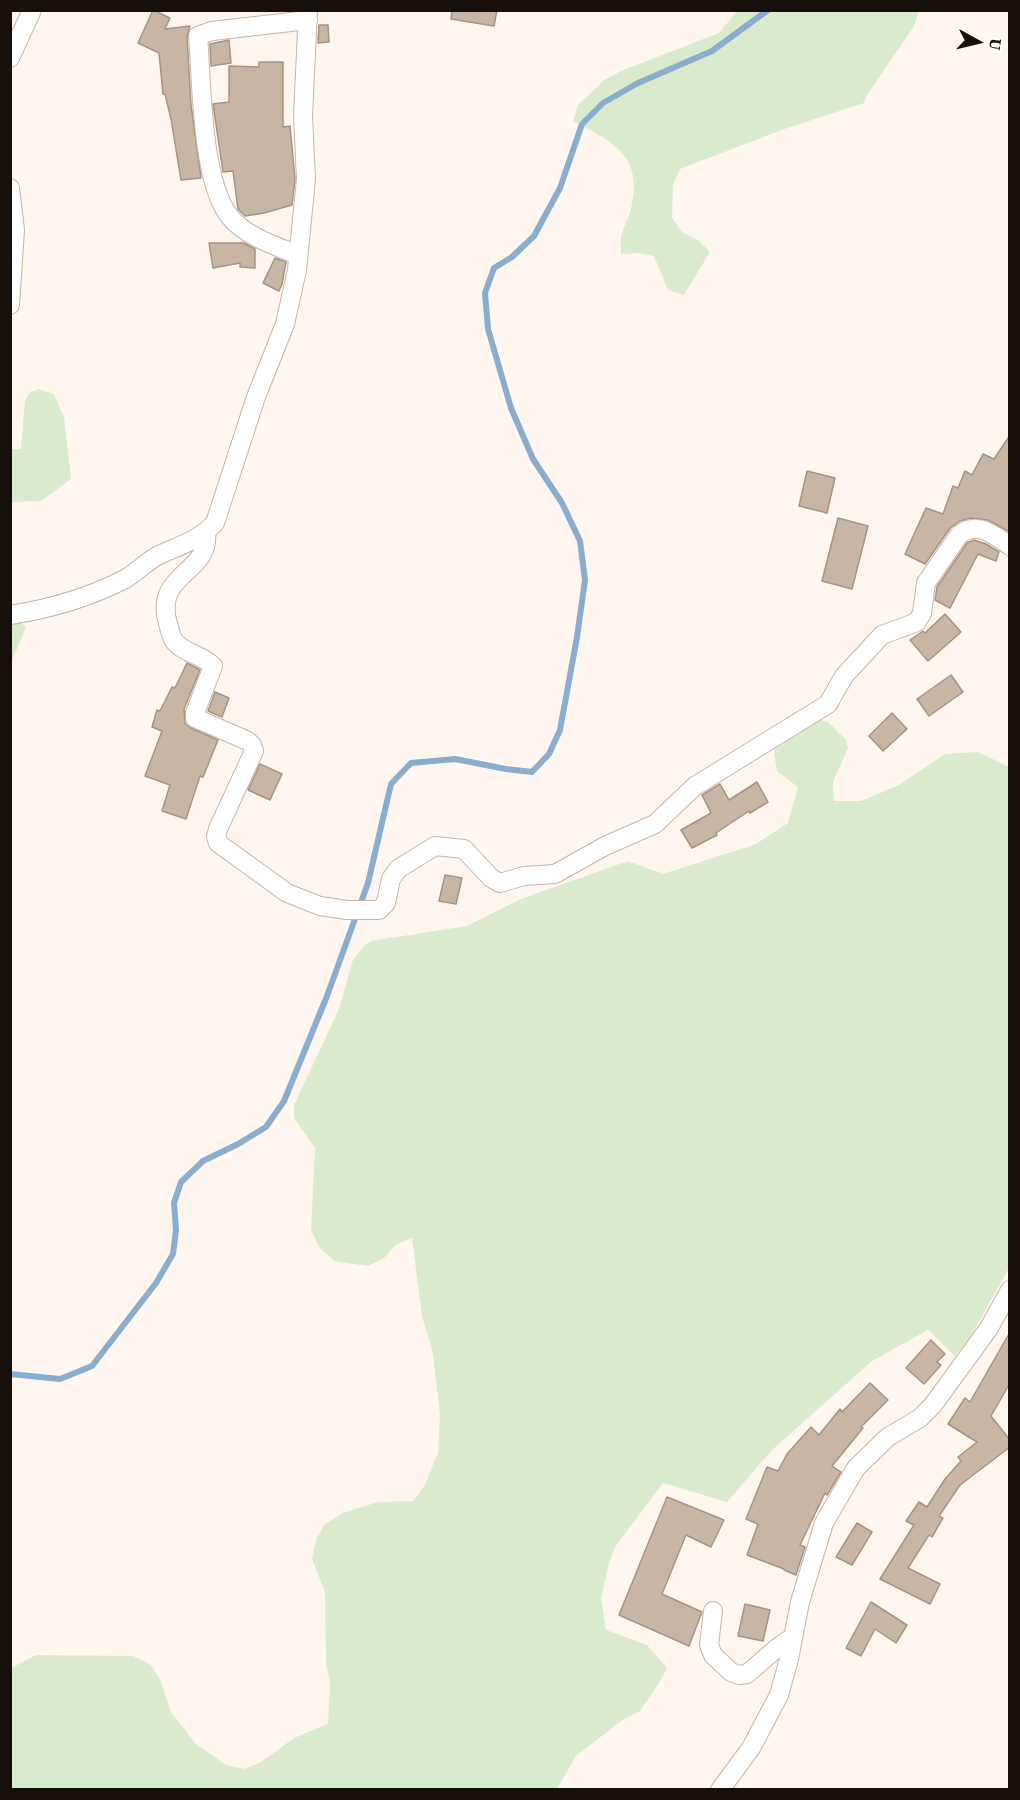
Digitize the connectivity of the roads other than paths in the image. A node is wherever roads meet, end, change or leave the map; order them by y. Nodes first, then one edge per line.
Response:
1 (32, 10) edge
2 (308, 15) edge
3 (10, 58) edge
4 (10, 188) edge
5 (13, 231) edge
6 (298, 255) junction
7 (10, 305) edge
8 (206, 533) junction
9 (1010, 546) edge
10 (10, 615) edge
11 (1010, 1290) edge
12 (713, 1611) dead end
13 (793, 1637) junction
14 (720, 1790) edge

1 - 3 street
2 - 6 street
2 - 6 street
4 - 5 street
5 - 7 street
6 - 8 street
8 - 9 street
8 - 10 street
11 - 13 street
12 - 13 street
13 - 14 street

